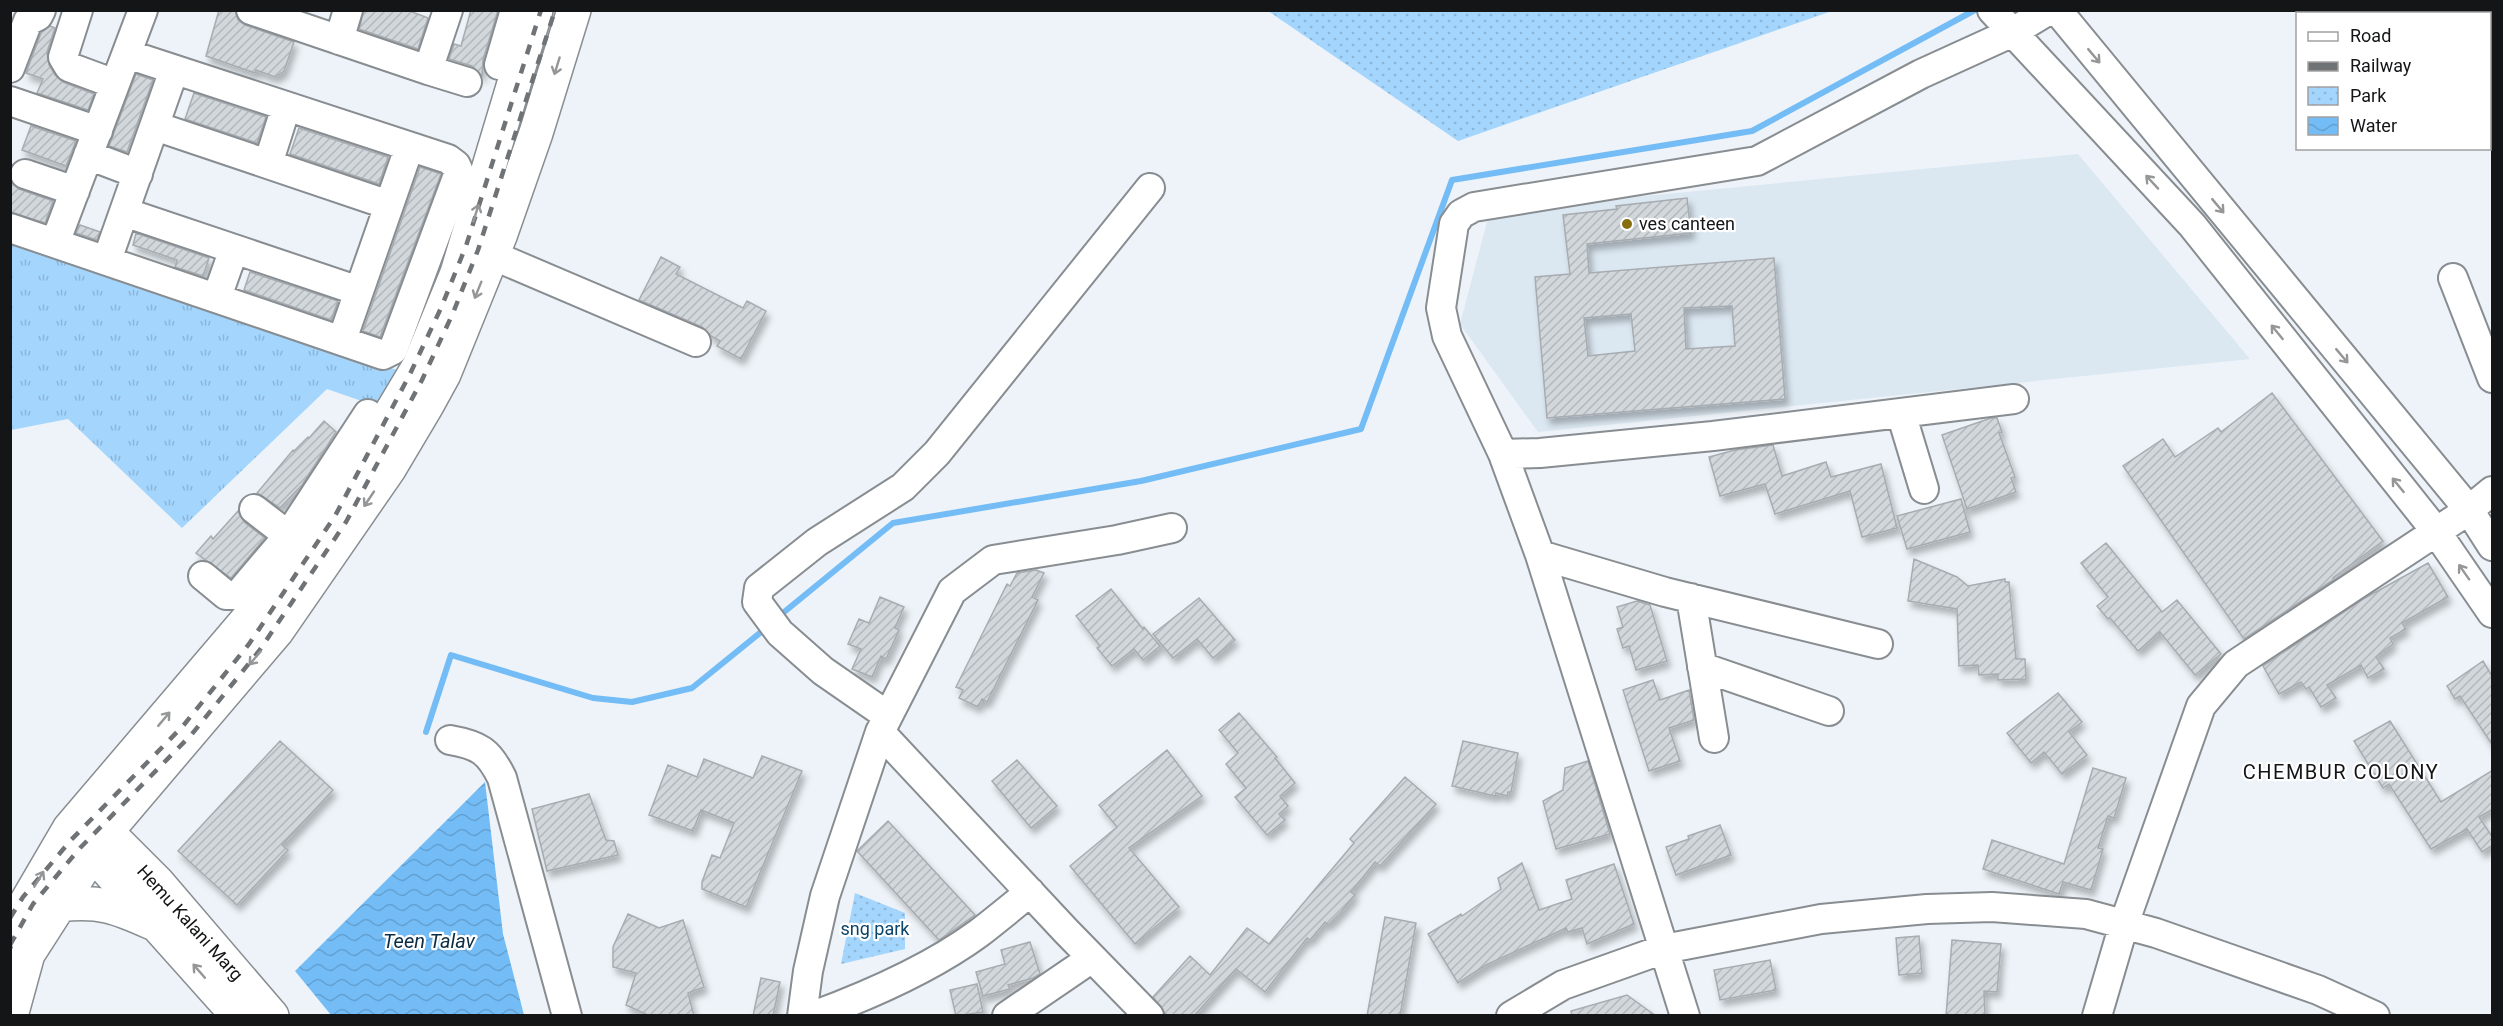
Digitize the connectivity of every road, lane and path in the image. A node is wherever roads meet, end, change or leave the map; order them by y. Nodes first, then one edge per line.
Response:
1 (41, 10) edge
2 (143, 10) edge
3 (251, 10) edge
4 (348, 10) edge
5 (515, 10) edge
6 (536, 10) edge
7 (574, 10) edge
8 (2049, 10) edge
9 (2057, 10) edge
10 (72, 12) edge
11 (440, 13) edge
12 (2000, 20) edge
13 (339, 40) junction
14 (127, 54) junction
15 (10, 68) edge
16 (174, 70) junction
17 (428, 70) junction
18 (506, 76) junction
19 (467, 82) dead end
20 (115, 84) junction
21 (547, 98) junction
22 (10, 101) edge
23 (286, 107) junction
24 (155, 126) junction
25 (93, 143) junction
26 (409, 148) junction
27 (492, 158) junction
28 (268, 164) junction
29 (524, 168) junction
30 (25, 174) dead end
31 (138, 174) junction
32 (1150, 188) dead end
33 (75, 191) junction
34 (389, 205) junction
35 (124, 212) junction
36 (10, 228) edge
37 (55, 243) junction
38 (234, 249) junction
39 (492, 255) junction
40 (107, 260) junction
41 (442, 268) junction
42 (2453, 278) dead end
43 (359, 291) junction
44 (218, 297) junction
45 (342, 340) junction
46 (696, 342) dead end
47 (2493, 378) edge
48 (415, 399) junction
49 (2014, 399) dead end
50 (1901, 413) junction
51 (1503, 454) junction
52 (1924, 489) dead end
53 (2493, 491) edge
54 (254, 509) dead end
55 (2469, 510) junction
56 (1172, 528) dead end
57 (2435, 530) junction
58 (2493, 546) edge
59 (306, 549) junction
60 (1540, 555) junction
61 (203, 576) dead end
62 (1691, 598) junction
63 (2493, 613) edge
64 (1878, 644) dead end
65 (1702, 667) junction
66 (1830, 711) dead end
67 (884, 724) junction
68 (1714, 738) dead end
69 (450, 740) dead end
70 (89, 831) junction
71 (1030, 892) junction
72 (60, 905) junction
73 (2124, 924) junction
74 (159, 926) junction
75 (16, 944) edge
76 (1664, 949) junction
77 (1092, 958) junction
78 (11, 1016) edge
79 (238, 1016) edge
80 (272, 1016) edge
81 (567, 1016) edge
82 (802, 1016) edge
83 (813, 1016) edge
84 (1007, 1016) edge
85 (1149, 1016) edge
86 (1511, 1016) edge
87 (1685, 1016) edge
88 (2097, 1016) edge
89 (2375, 1016) edge

1 - 15 street
2 - 14 street
3 - 13 street
4 - 13 street
5 - 18 street
6 - 18 main road
7 -> 21 main road
8 - 12 street
9 -> 55 street
10 - 20 street
11 - 17 street
12 - 51 street
57 -> 12 street
13 - 17 street
14 - 16 street
14 - 20 street
16 - 23 street
16 - 24 street
17 - 19 street
18 - 21 main road
18 - 27 main road
20 - 25 street
21 - 29 main road
22 - 25 street
23 - 26 street
23 - 28 street
24 - 28 street
24 - 31 street
25 - 31 street
25 - 33 street
26 - 34 street
26 - 41 street
27 - 29 main road
41 -> 27 main road
28 - 34 street
29 - 39 main road
30 - 33 street
31 - 35 street
32 - 67 street
33 - 37 street
34 - 43 street
35 - 38 street
35 - 40 street
36 - 37 street
37 - 40 street
38 - 43 street
38 - 44 street
39 - 46 street
39 -> 48 main road
40 - 44 street
41 - 45 street
41 - 48 main road
42 - 47 street
43 - 45 street
44 - 45 street
48 - 59 main road
49 - 50 street
50 - 51 street
50 - 52 street
51 - 60 street
53 - 55 street
54 - 59 street
55 - 57 street
55 - 58 street
56 - 67 street
63 -> 57 street
57 - 73 street
59 - 61 street
59 - 70 main road
60 - 62 street
60 - 76 street
62 - 64 street
62 - 65 street
65 - 66 street
65 - 68 street
67 - 71 street
67 - 82 street
69 - 81 street
70 - 72 main road
70 - 74 main road
75 -> 70 main road
70 - 80 main road, Hemu Kalani Marg
71 - 77 street
71 - 83 street
72 - 74 main road
72 - 75 main road
73 - 76 street
73 - 88 street
73 - 89 street
79 -> 74 main road
75 - 78 main road
76 - 86 street
76 - 87 street
77 - 84 street
77 - 85 street

